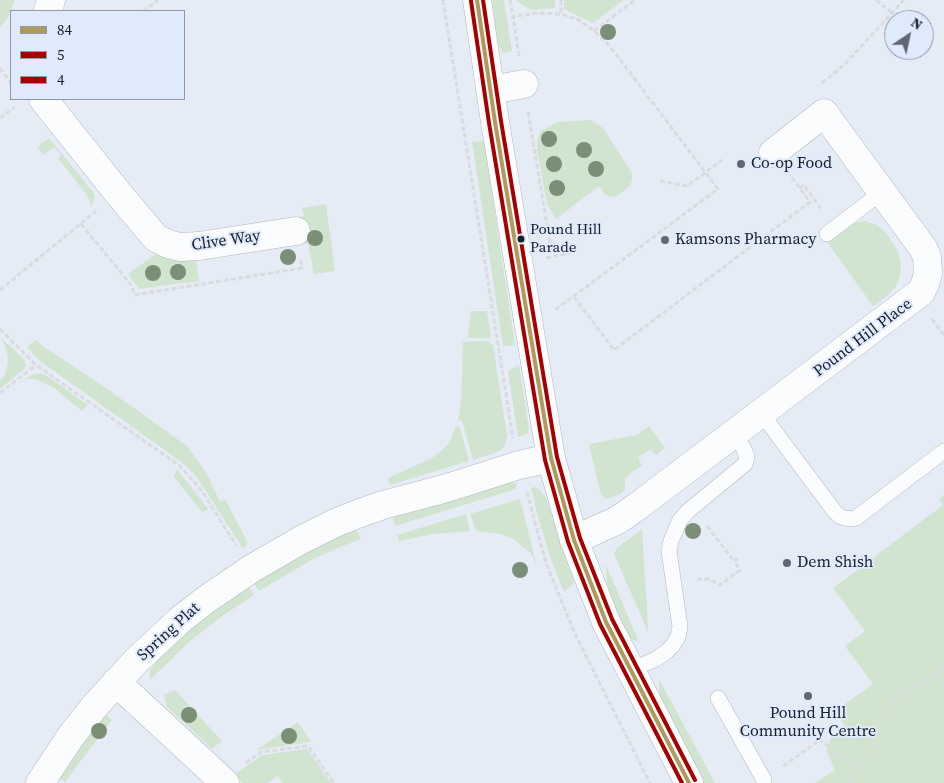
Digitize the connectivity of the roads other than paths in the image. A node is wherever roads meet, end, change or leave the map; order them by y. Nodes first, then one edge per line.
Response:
1 (477, 0) edge
2 (524, 84) road end
3 (491, 90) junction
4 (31, 102) edge
5 (773, 153) dead end
6 (882, 192) junction
7 (296, 230) road end
8 (831, 231) road end
9 (762, 413) junction
10 (733, 434) junction
11 (944, 451) edge
12 (551, 458) junction
13 (574, 540) junction
14 (630, 670) junction
15 (116, 682) junction
16 (718, 698) dead end
17 (764, 781) edge
18 (224, 782) edge
19 (40, 783) edge
20 (689, 783) edge

1 - 3 street
2 - 3 street
3 - 12 street
4 - 7 street, Clive Way
5 - 6 street, Pound Hill Place
6 - 8 lane
6 - 9 street, Pound Hill Place
9 - 10 street, Pound Hill Place
9 - 11 lane
10 - 13 street, Pound Hill Place
10 - 14 lane
12 - 13 street
12 - 15 street, Spring Plat
13 - 14 street
14 - 20 street
15 - 18 street
15 - 19 street, Spring Plat
16 - 17 lane

